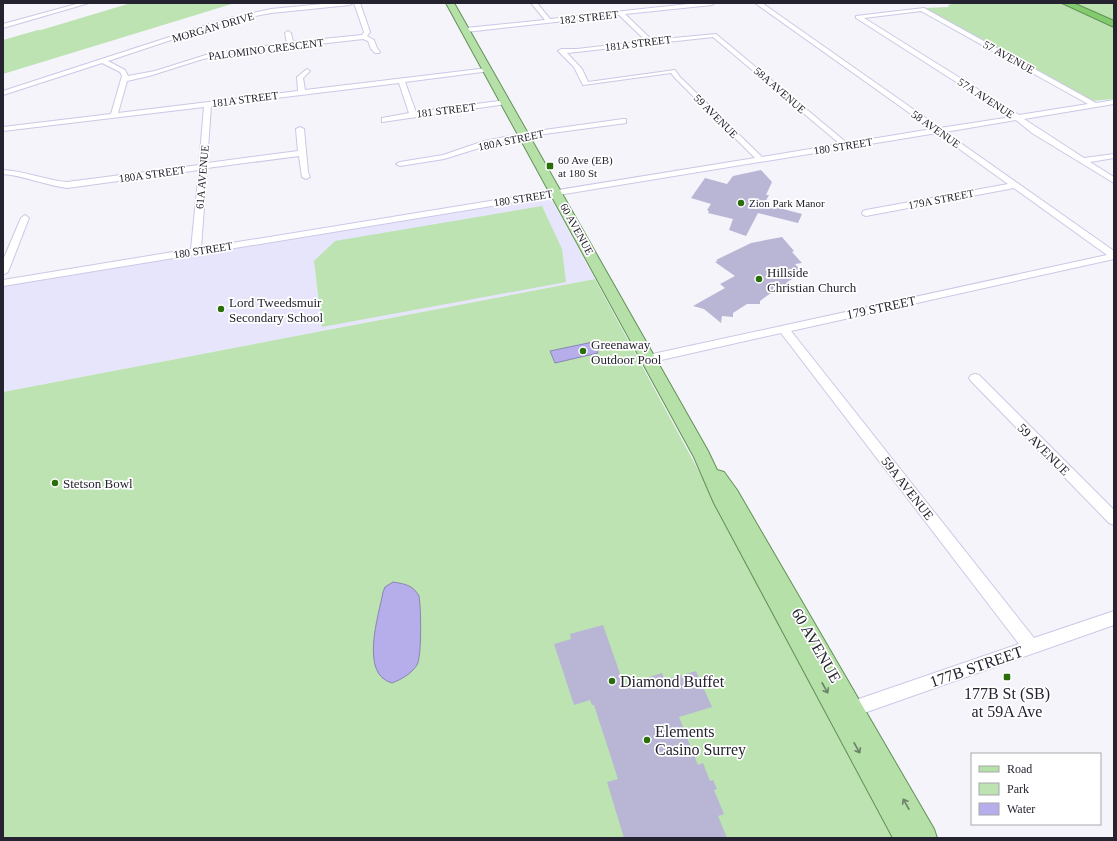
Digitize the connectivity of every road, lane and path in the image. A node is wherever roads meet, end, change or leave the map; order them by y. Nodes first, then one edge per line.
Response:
1 (86, 3) edge
2 (350, 3) edge
3 (357, 3) edge
4 (450, 3) edge
5 (534, 3) edge
6 (646, 3) edge
7 (712, 3) edge
8 (758, 3) edge
9 (1066, 3) edge
10 (287, 6) edge
11 (654, 10) junction
12 (621, 14) junction
13 (858, 17) joint
14 (549, 21) junction
15 (1114, 24) edge
16 (3, 26) edge
17 (466, 30) junction
18 (288, 32) dead end
19 (717, 33) joint
20 (364, 37) junction
21 (650, 42) junction
22 (291, 45) junction
23 (378, 52) dead end
24 (104, 61) junction
25 (488, 70) junction
26 (307, 71) dead end
27 (673, 71) joint
28 (124, 79) junction
29 (401, 80) junction
30 (302, 92) junction
31 (3, 93) edge
32 (506, 102) junction
33 (1114, 102) edge
34 (208, 104) junction
35 (1095, 105) junction
36 (413, 114) junction
37 (114, 115) junction
38 (1017, 118) junction
39 (385, 120) dead end
40 (623, 121) dead end
41 (3, 129) edge
42 (300, 129) dead end
43 (938, 130) junction
44 (525, 136) junction
45 (846, 146) junction
46 (302, 153) junction
47 (1114, 156) edge
48 (760, 159) junction
49 (1083, 161) junction
50 (400, 164) dead end
51 (204, 167) junction
52 (3, 172) edge
53 (306, 177) dead end
54 (1114, 181) edge
55 (1016, 185) junction
56 (556, 192) junction
57 (866, 213) dead end
58 (25, 218) dead end
59 (196, 251) junction
60 (1114, 256) edge
61 (3, 272) edge
62 (3, 283) edge
63 (784, 329) junction
64 (648, 358) junction
65 (975, 378) dead end
66 (1114, 519) edge
67 (1114, 618) edge
68 (1031, 647) junction
69 (846, 711) junction
70 (906, 838) edge
71 (925, 838) edge

1 - 16 street
2 - 10 street, MORGAN DRIVE
3 - 20 street
4 - 17 main road, 60 AVENUE
5 - 14 street
6 - 11 street
7 - 11 street, 182 STREET
8 - 43 street, 58 AVENUE
9 - 15 highway
10 - 24 street, MORGAN DRIVE
11 - 12 street, 182 STREET
12 - 14 street, 182 STREET
12 - 21 street
13 - 35 street, 57 AVENUE
13 - 38 street, 57A AVENUE
14 - 17 street, 182 STREET
17 - 25 main road, 60 AVENUE
18 - 22 street
19 - 21 street, 181A STREET
19 - 45 street, 58A AVENUE
20 - 22 street, PALOMINO CRESCENT
20 - 23 street
21 - 27 street, 181A STREET
22 - 28 street, PALOMINO CRESCENT
24 - 28 street
24 - 31 street, MORGAN DRIVE
25 - 29 street, 181A STREET
25 - 32 main road, 60 AVENUE
26 - 30 street
27 - 48 street, 59 AVENUE
28 - 37 street
29 - 30 street, 181A STREET
29 - 36 street
30 - 34 street, 181A STREET
32 - 36 street, 181 STREET
32 - 44 main road, 60 AVENUE
33 - 35 street, 180 STREET
34 - 37 street, 181A STREET
34 - 51 street, 61A AVENUE
35 - 38 street, 180 STREET
36 - 39 street, 181 STREET
37 - 41 street, 181A STREET
38 - 43 street, 180 STREET
38 - 49 street, 57A AVENUE
40 - 44 street, 180A STREET
42 - 46 street
43 - 45 street, 180 STREET
43 - 55 street, 58 AVENUE
44 - 50 street, 180A STREET
44 - 56 main road, 60 AVENUE
45 - 48 street, 180 STREET
46 - 51 street, 180A STREET
46 - 53 street
47 - 49 street
48 - 56 street, 180 STREET
49 - 54 street, 57A AVENUE
51 - 52 street, 180A STREET
51 - 59 street, 61A AVENUE
55 - 57 street, 179A STREET
55 - 60 street, 58 AVENUE
56 - 59 street, 180 STREET
56 - 64 main road, 60 AVENUE
58 - 61 street
59 - 62 street, 180 STREET
60 - 63 street, 179 STREET
63 - 64 street, 179 STREET
63 - 68 street, 59A AVENUE
64 - 69 main road, 60 AVENUE
65 - 66 street, 59 AVENUE
67 - 68 street, 177B STREET
68 - 69 street, 177B STREET
69 -> 70 main road, 60 AVENUE
71 -> 69 main road, 60 AVENUE

